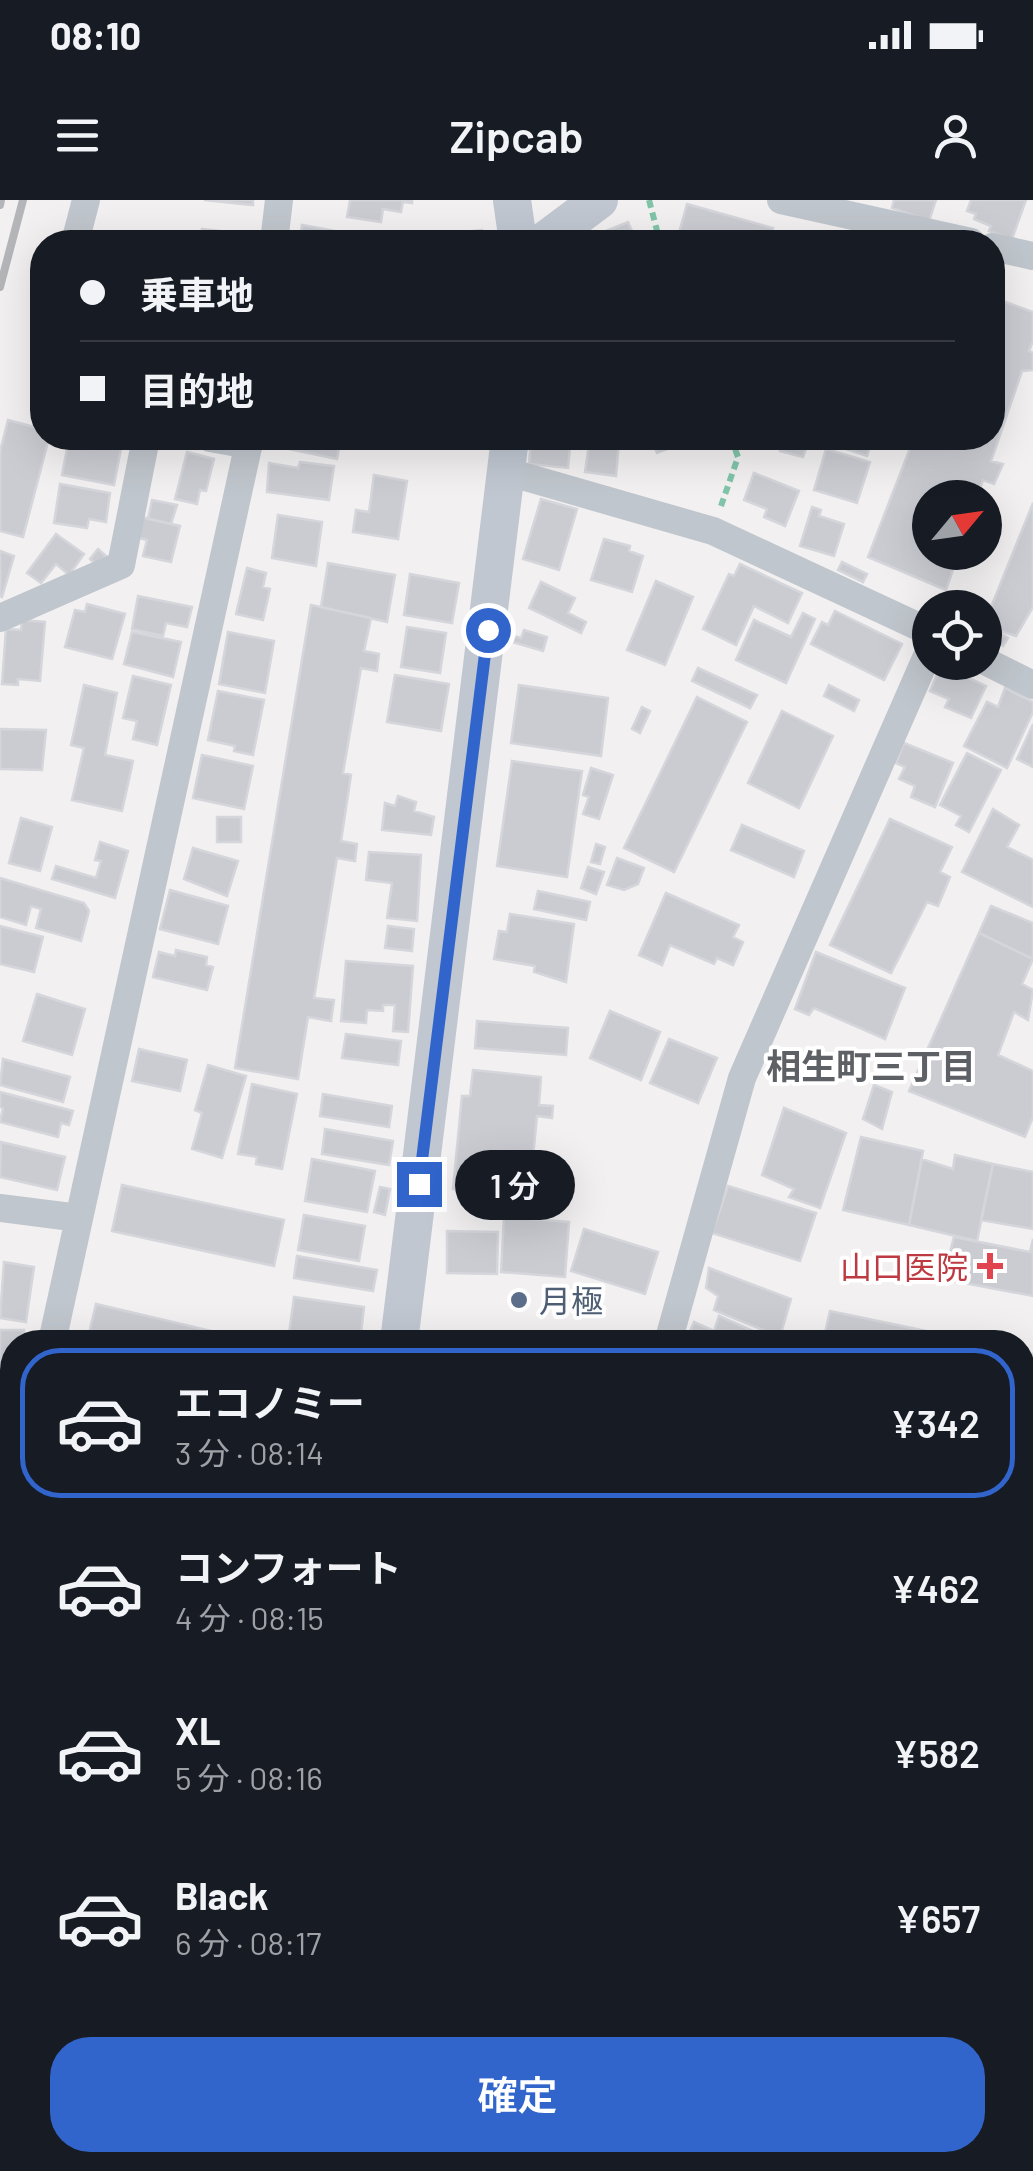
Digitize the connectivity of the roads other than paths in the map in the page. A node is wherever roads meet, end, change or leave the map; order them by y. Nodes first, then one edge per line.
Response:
1 (86, 200) edge
2 (279, 200) edge
3 (512, 200) edge
4 (599, 200) edge
5 (781, 200) edge
6 (79, 230) edge
7 (275, 230) edge
8 (516, 230) edge
9 (559, 230) edge
10 (916, 230) edge
11 (1005, 251) edge
12 (1033, 256) edge
13 (144, 450) edge
14 (248, 450) edge
15 (509, 455) edge
16 (0, 618) edge
17 (912, 624) edge
18 (1002, 669) edge
19 (916, 680) edge
20 (1033, 685) edge
21 (0, 1208) edge
22 (80, 1218) junction
23 (55, 1330) edge
24 (400, 1330) edge
25 (671, 1330) edge

1 - 6 street
2 - 7 street
3 - 8 street
4 - 9 street
5 - 10 street
11 - 12 street
13 - 16 street
14 - 22 street
15 - 17 street
15 - 24 street
18 - 20 street
19 - 25 street
21 - 22 street
22 - 23 street

